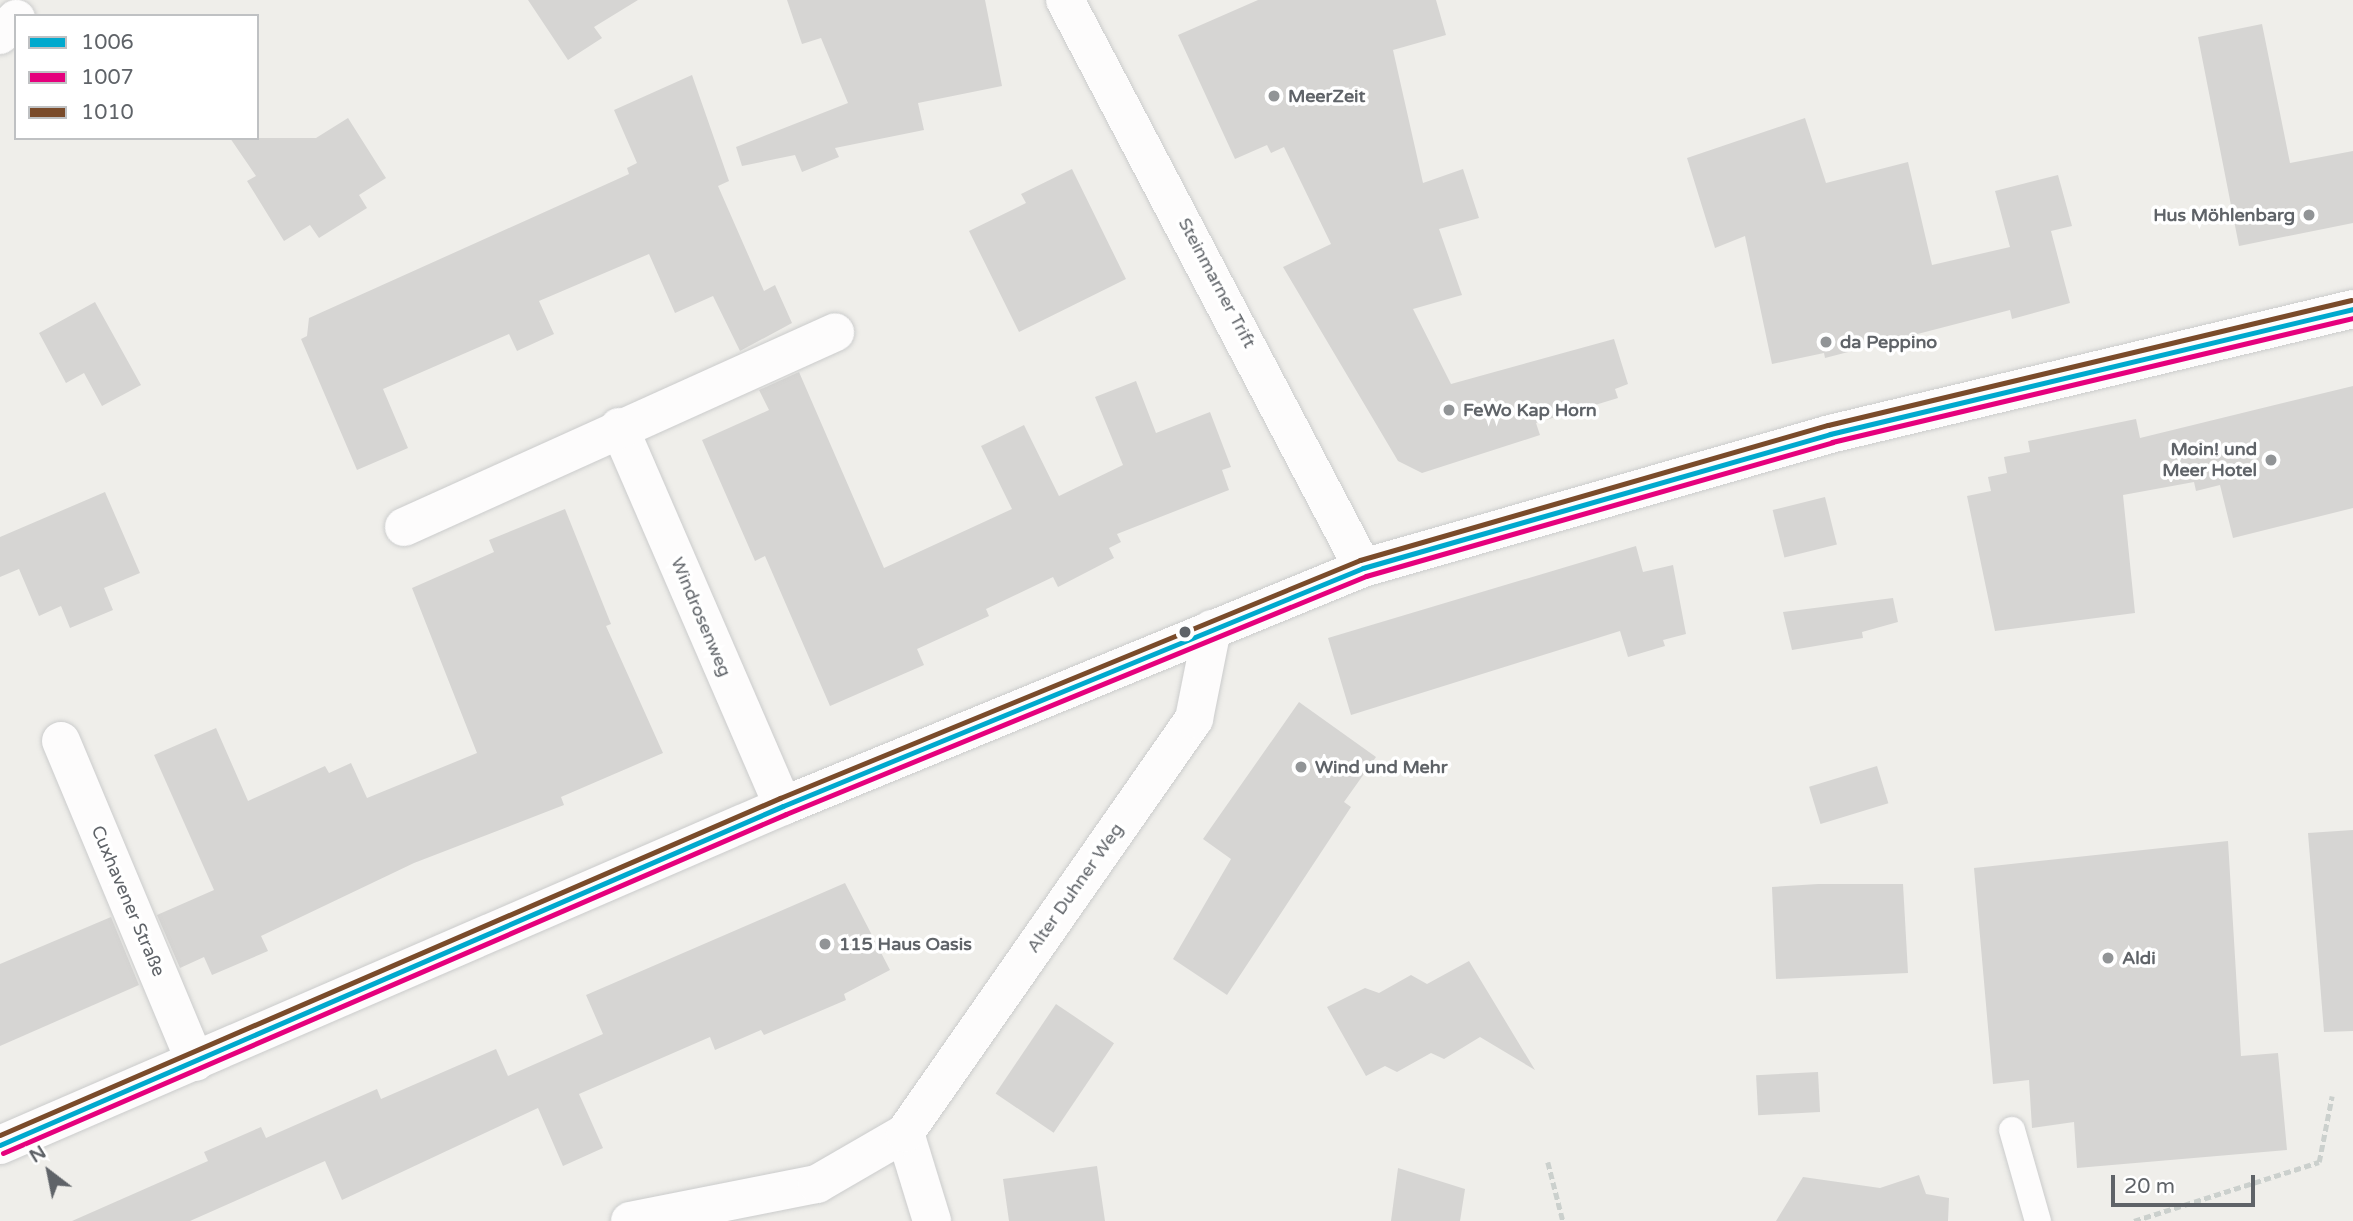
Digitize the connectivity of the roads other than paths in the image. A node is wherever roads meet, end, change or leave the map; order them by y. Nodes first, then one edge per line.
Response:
1 (34, 0) edge
2 (1065, 0) edge
3 (20, 14) edge
4 (14, 20) edge
5 (0, 36) edge
6 (2353, 309) edge
7 (835, 332) dead end
8 (619, 427) junction
9 (404, 527) dead end
10 (1363, 568) junction
11 (1212, 629) junction
12 (61, 741) dead end
13 (783, 806) junction
14 (195, 1062) junction
15 (2012, 1130) dead end
16 (905, 1133) junction
17 (0, 1145) edge
18 (630, 1221) edge
19 (932, 1221) edge
20 (2038, 1221) edge

1 - 3 street
2 - 10 street, Steinmarner Trift
4 - 5 street
6 - 10 street
7 - 8 street
8 - 9 street
8 - 13 street, Windrosenweg
10 - 11 street
11 - 13 street
11 - 16 street, Alter Duhner Weg
12 - 14 street, Cuxhavener Straße
13 - 14 street
14 - 17 street
15 - 20 lane
16 - 18 street, Alter Duhner Weg
16 - 19 street

